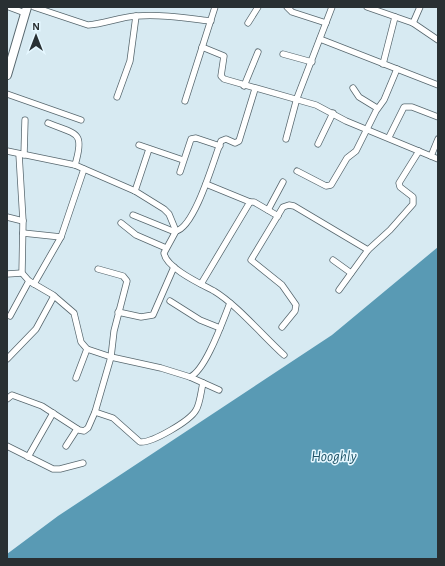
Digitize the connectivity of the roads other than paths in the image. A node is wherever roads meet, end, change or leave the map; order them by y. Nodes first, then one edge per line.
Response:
1 (10, 7) edge
2 (34, 7) edge
3 (215, 7) edge
4 (258, 7) edge
5 (287, 7) edge
6 (332, 7) edge
7 (367, 7) edge
8 (420, 7) edge
9 (26, 10) edge
10 (136, 16) junction
11 (395, 17) junction
12 (210, 21) junction
13 (248, 23) dead end
14 (326, 23) junction
15 (413, 23) junction
16 (320, 39) junction
17 (438, 40) edge
18 (202, 47) junction
19 (10, 49) edge
20 (258, 52) dead end
21 (283, 54) dead end
22 (312, 62) junction
23 (383, 64) junction
24 (397, 69) junction
25 (7, 74) edge
26 (438, 85) edge
27 (244, 86) junction
28 (352, 88) dead end
29 (255, 89) junction
30 (7, 94) edge
31 (117, 97) dead end
32 (297, 98) junction
33 (185, 100) dead end
34 (377, 108) junction
35 (332, 113) junction
36 (438, 117) edge
37 (25, 120) dead end
38 (81, 120) dead end
39 (48, 123) dead end
40 (367, 129) junction
41 (389, 137) junction
42 (286, 139) dead end
43 (438, 139) edge
44 (318, 144) dead end
45 (139, 145) dead end
46 (220, 146) junction
47 (149, 149) junction
48 (7, 151) edge
49 (419, 151) junction
50 (22, 155) junction
51 (431, 156) junction
52 (438, 159) edge
53 (183, 160) junction
54 (75, 165) junction
55 (84, 169) junction
56 (297, 171) dead end
57 (180, 172) dead end
58 (283, 182) dead end
59 (206, 184) junction
60 (135, 191) junction
61 (250, 202) junction
62 (268, 210) junction
63 (132, 215) dead end
64 (278, 216) junction
65 (7, 217) edge
66 (23, 221) junction
67 (121, 223) dead end
68 (175, 231) junction
69 (23, 233) junction
70 (61, 237) junction
71 (166, 248) junction
72 (368, 250) junction
73 (333, 260) dead end
74 (174, 267) junction
75 (98, 269) dead end
76 (22, 273) junction
77 (351, 273) junction
78 (7, 274) edge
79 (31, 282) junction
80 (201, 284) junction
81 (339, 290) dead end
82 (54, 296) junction
83 (170, 301) dead end
84 (230, 303) junction
85 (118, 312) junction
86 (10, 316) dead end
87 (282, 327) dead end
88 (220, 328) junction
89 (87, 349) junction
90 (284, 355) dead end
91 (111, 357) junction
92 (8, 359) edge
93 (190, 377) junction
94 (76, 378) dead end
95 (203, 383) junction
96 (219, 390) dead end
97 (7, 399) edge
98 (95, 412) junction
99 (52, 413) junction
100 (77, 429) junction
101 (7, 446) edge
102 (66, 446) dead end
103 (28, 457) junction
104 (83, 462) dead end

1 - 9 street
2 - 10 street
3 - 12 street
4 - 13 street
5 - 14 street
6 - 14 street
7 - 11 street
8 - 15 street
9 - 19 street
10 - 12 street
10 - 31 street
11 - 15 street
11 - 23 street
12 - 18 street
14 - 16 street
15 - 17 street
16 - 22 street
16 - 23 street
18 - 27 street
18 - 33 street
19 - 25 street
20 - 27 street
21 - 22 street
22 - 32 street
23 - 24 street
24 - 26 street
24 - 34 street
27 - 29 street
28 - 34 street
29 - 32 street
29 - 46 street
30 - 38 street
32 - 35 street
32 - 42 street
34 - 40 street
35 - 40 street
35 - 44 street
36 - 41 street
37 - 50 street
39 - 54 street
40 - 41 street
40 - 56 street
41 - 49 street
43 - 51 street
45 - 47 street
46 - 53 street
46 - 59 street
47 - 53 street
47 - 60 street
48 - 50 street
49 - 51 street
49 - 72 street
50 - 54 street
50 - 66 street
51 - 52 street
53 - 57 street
54 - 55 street
55 - 60 street
55 - 70 street
58 - 62 street
59 - 61 street
59 - 68 street
60 - 68 street
61 - 62 street
61 - 80 street
62 - 64 street
63 - 68 street
64 - 72 street
64 - 87 street
65 - 66 street
66 - 69 street
67 - 71 street
68 - 71 street
69 - 70 street
69 - 76 street
70 - 79 street
71 - 74 street
72 - 77 street
73 - 77 street
74 - 80 street
74 - 85 street
75 - 85 street
76 - 78 street
76 - 79 street
77 - 81 street
79 - 82 street
79 - 86 street
80 - 84 street
82 - 89 street
82 - 92 street
83 - 88 street
84 - 88 street
84 - 90 street
85 - 91 street
88 - 93 street
89 - 91 street
89 - 94 street
91 - 93 street
91 - 98 street
93 - 95 street
95 - 96 street
95 - 98 street
97 - 99 street
98 - 100 street
99 - 100 street
99 - 103 street
100 - 102 street
101 - 103 street
103 - 104 street

